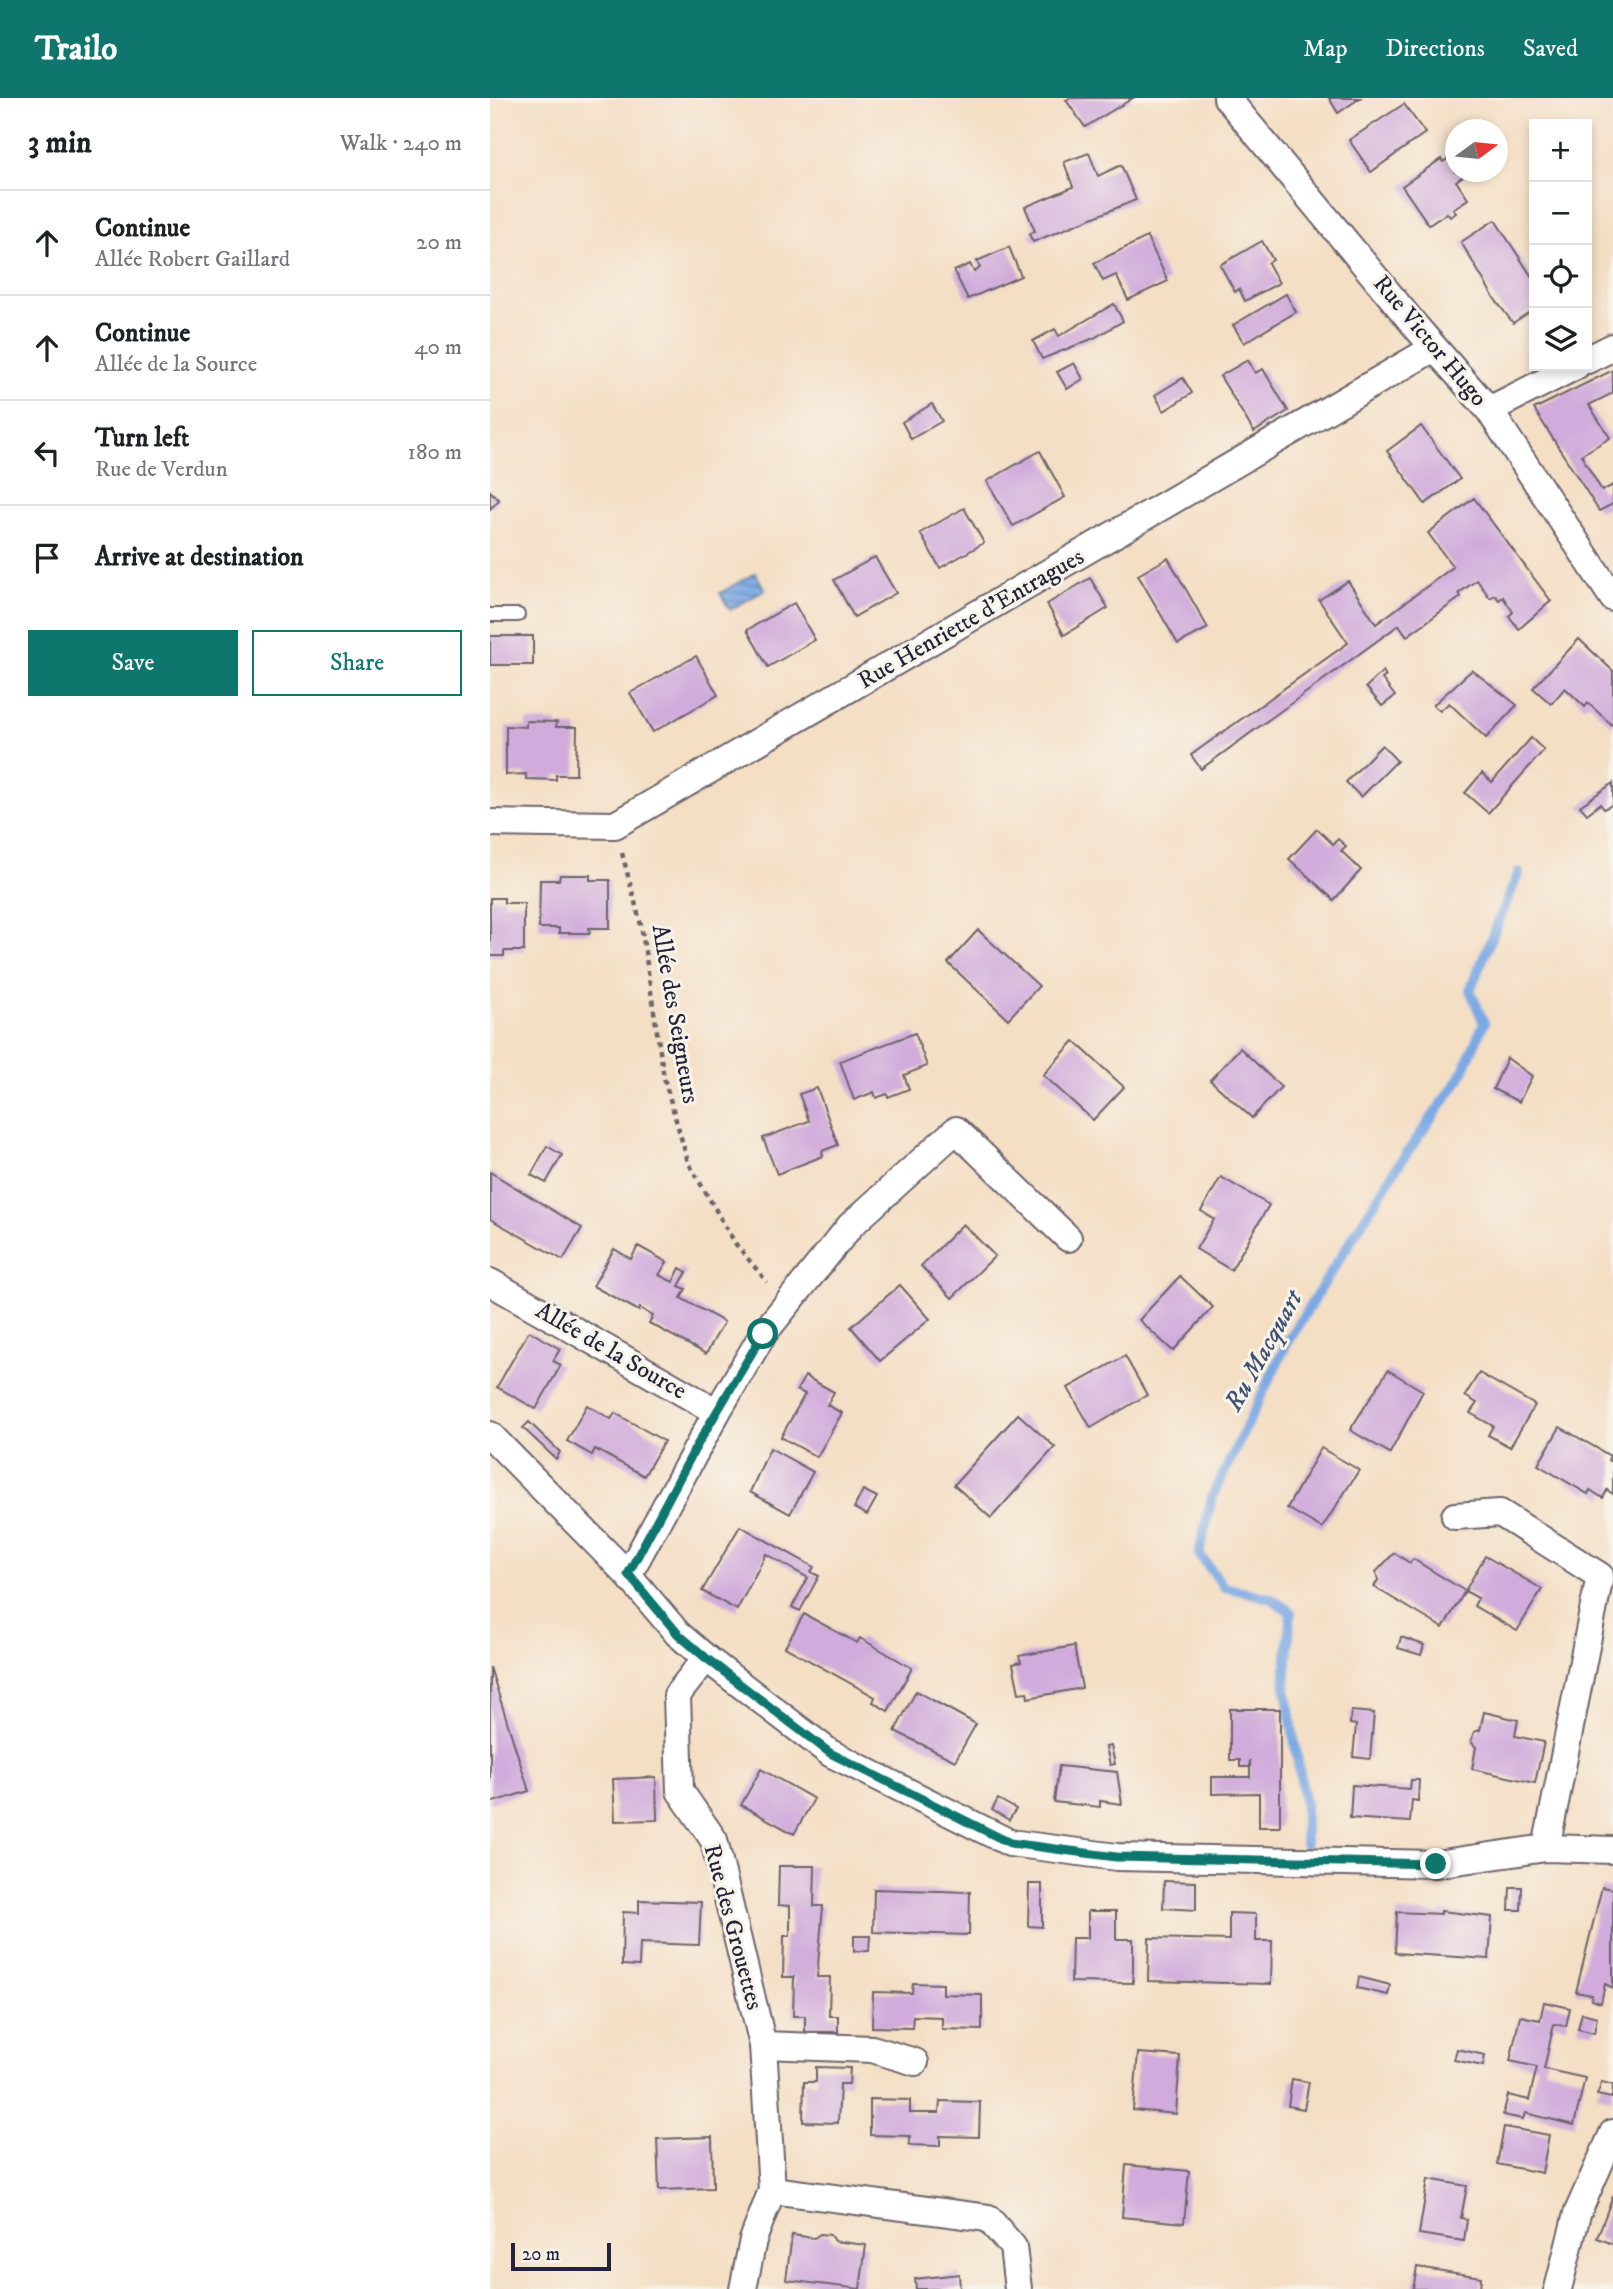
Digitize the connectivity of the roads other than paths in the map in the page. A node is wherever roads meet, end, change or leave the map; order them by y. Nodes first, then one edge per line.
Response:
1 (1227, 98) edge
2 (1613, 347) edge
3 (1434, 348) junction
4 (1592, 358) edge
5 (1566, 371) edge
6 (1489, 410) junction
7 (1613, 598) edge
8 (490, 615) edge
9 (518, 615) dead end
10 (490, 823) edge
11 (1068, 1238) dead end
12 (490, 1282) edge
13 (717, 1412) junction
14 (490, 1435) edge
15 (1455, 1517) dead end
16 (628, 1574) junction
17 (706, 1658) junction
18 (1546, 1848) junction
19 (1613, 1850) edge
20 (763, 2045) junction
21 (915, 2062) dead end
22 (1613, 2133) edge
23 (772, 2190) junction
24 (743, 2289) edge
25 (1017, 2289) edge
26 (1558, 2289) edge

1 - 3 street, Rue Victor Hugo
2 - 4 street
3 - 6 street, Rue Victor Hugo
3 - 10 street, Rue Henriette d'Entragues
5 - 6 street
6 - 7 street, Rue Victor Hugo
8 - 9 lane
11 - 13 street
12 - 13 street, Allée de la Source
13 - 16 street
14 - 16 street
15 - 18 street
16 - 17 street
17 - 18 street
17 - 20 street, Rue des Grouettes
18 - 19 street
20 - 21 street
20 - 23 street, Rue des Grouettes
22 - 26 street
23 - 24 street, Rue des Grouettes
23 - 25 street

